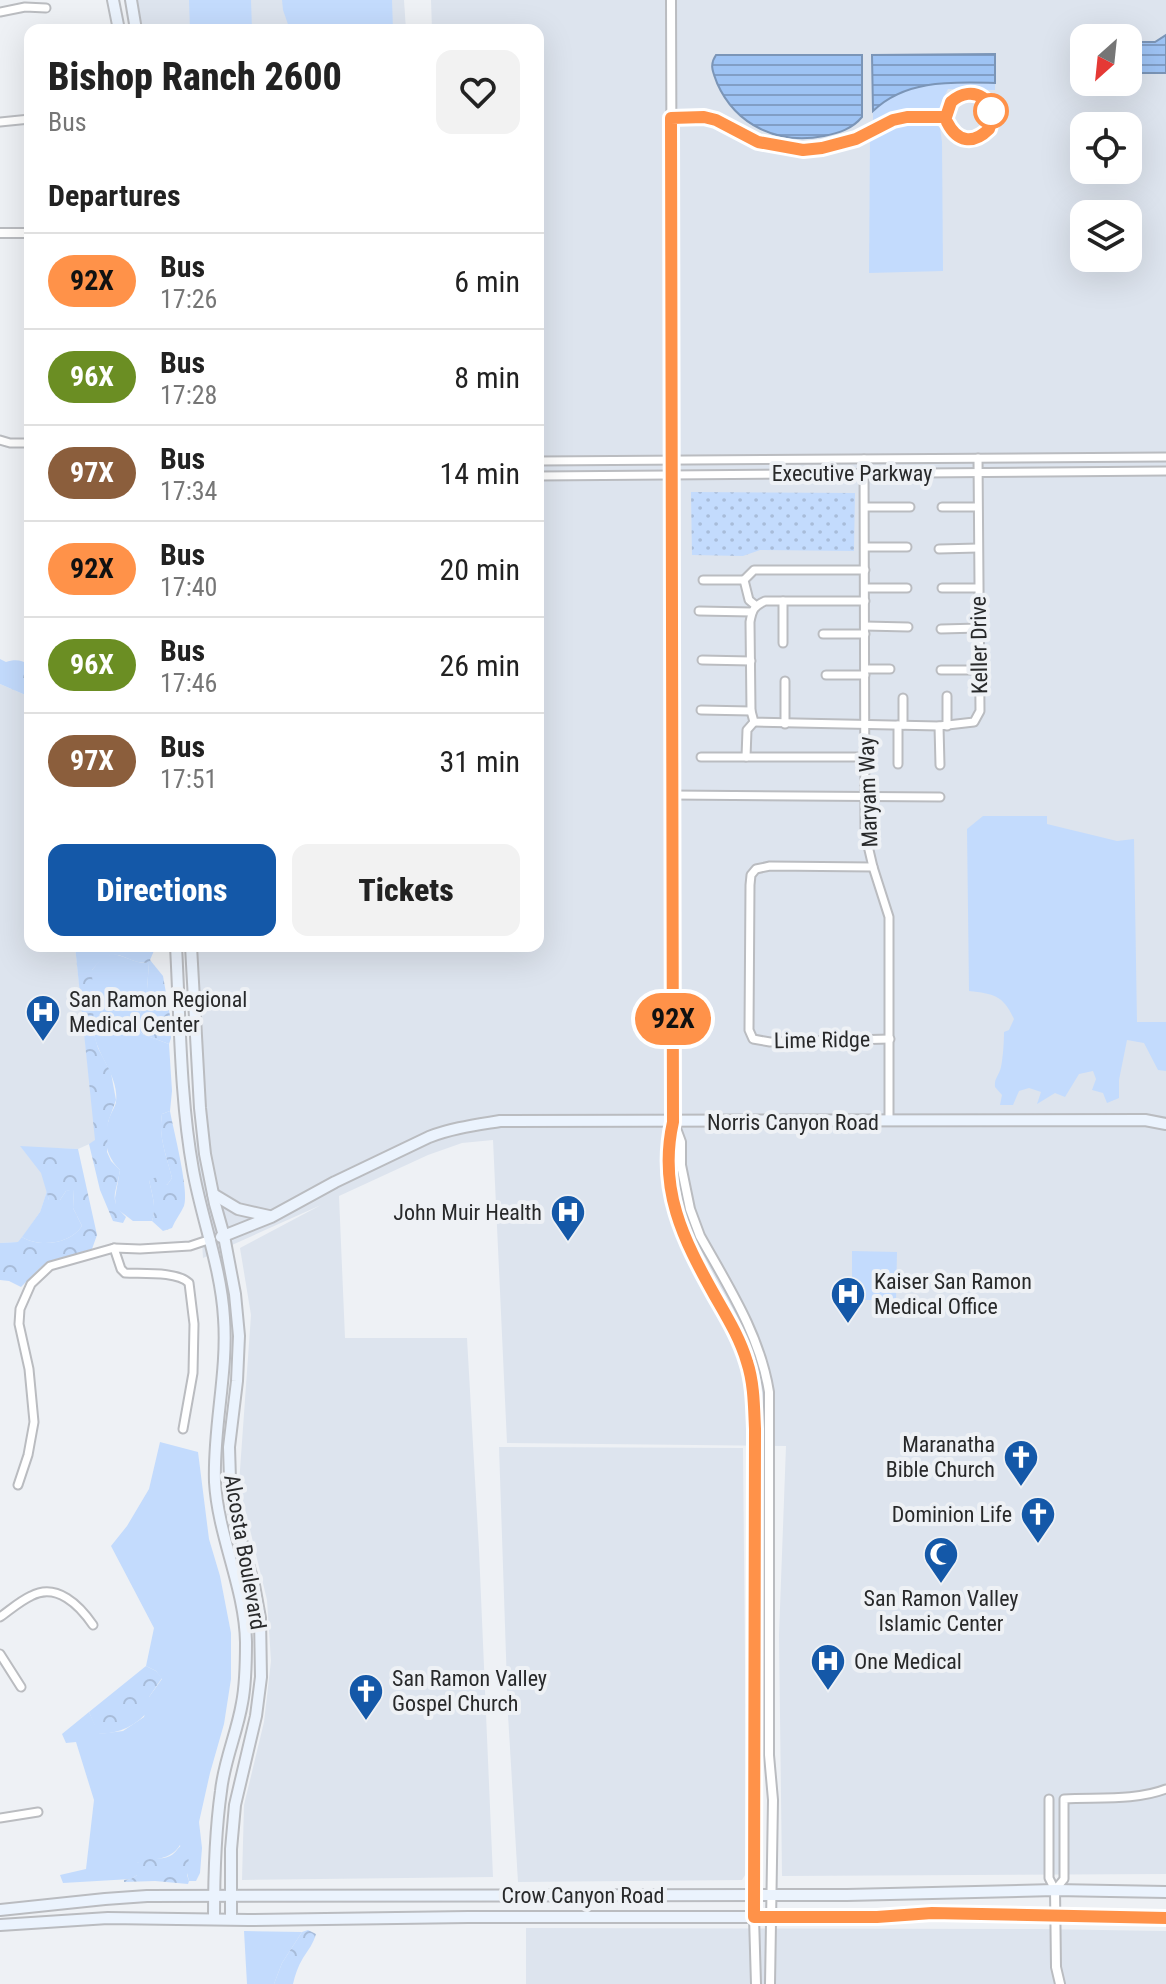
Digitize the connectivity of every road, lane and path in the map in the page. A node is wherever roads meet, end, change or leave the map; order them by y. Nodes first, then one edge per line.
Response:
1 (113, 0) edge
2 (131, 0) edge
3 (671, 0) edge
4 (46, 8) dead end
5 (0, 12) edge
6 (118, 24) edge
7 (135, 24) edge
8 (24, 120) edge
9 (0, 122) edge
10 (0, 233) edge
11 (24, 233) edge
12 (0, 440) edge
13 (24, 443) edge
14 (1166, 457) edge
15 (957, 458) junction
16 (978, 458) junction
17 (864, 459) junction
18 (672, 460) junction
19 (544, 461) edge
20 (1166, 471) edge
21 (978, 472) junction
22 (864, 473) junction
23 (957, 473) junction
24 (673, 474) junction
25 (544, 476) edge
26 (865, 507) junction
27 (910, 507) dead end
28 (942, 507) dead end
29 (977, 507) junction
30 (866, 547) junction
31 (907, 547) dead end
32 (978, 548) junction
33 (939, 549) dead end
34 (865, 570) junction
35 (703, 580) dead end
36 (744, 580) junction
37 (865, 588) junction
38 (907, 588) dead end
39 (942, 588) dead end
40 (978, 588) junction
41 (783, 601) junction
42 (865, 601) junction
43 (754, 608) junction
44 (699, 611) dead end
45 (908, 627) dead end
46 (979, 628) junction
47 (941, 629) dead end
48 (865, 630) junction
49 (823, 634) dead end
50 (783, 643) dead end
51 (702, 660) dead end
52 (751, 661) junction
53 (890, 669) dead end
54 (941, 670) dead end
55 (979, 670) junction
56 (865, 672) junction
57 (826, 675) dead end
58 (785, 681) dead end
59 (947, 696) dead end
60 (903, 698) dead end
61 (701, 710) dead end
62 (751, 711) junction
63 (754, 722) junction
64 (785, 724) junction
65 (866, 724) junction
66 (900, 725) junction
67 (943, 726) junction
68 (701, 757) dead end
69 (746, 757) junction
70 (865, 757) junction
71 (898, 764) dead end
72 (940, 765) dead end
73 (672, 795) junction
74 (865, 796) junction
75 (940, 797) dead end
76 (873, 867) junction
77 (176, 952) edge
78 (191, 952) edge
79 (890, 1039) junction
80 (889, 1121) junction
81 (1164, 1121) edge
82 (673, 1122) junction
83 (213, 1194) junction
84 (271, 1217) junction
85 (224, 1236) junction
86 (211, 1239) junction
87 (114, 1248) junction
88 (183, 1429) dead end
89 (18, 1485) dead end
90 (0, 1617) edge
91 (93, 1625) dead end
92 (0, 1654) edge
93 (21, 1687) dead end
94 (1166, 1789) edge
95 (1049, 1799) dead end
96 (38, 1812) dead end
97 (0, 1818) edge
98 (1055, 1890) junction
99 (1166, 1892) edge
100 (754, 1894) junction
101 (771, 1894) junction
102 (214, 1897) junction
103 (231, 1898) junction
104 (0, 1910) edge
105 (1056, 1915) junction
106 (754, 1917) junction
107 (770, 1917) junction
108 (214, 1918) junction
109 (1166, 1918) edge
110 (231, 1919) junction
111 (55, 1922) junction
112 (0, 1925) edge
113 (0, 1932) edge
114 (756, 1984) edge
115 (770, 1984) edge
116 (1060, 1984) edge

1 - 6 main road
2 - 7 main road
3 - 18 street
4 - 5 street
8 - 9 street
10 - 11 street
12 - 13 street
14 - 16 street, Executive Parkway
15 - 16 street, Executive Parkway
15 - 17 street, Executive Parkway
15 - 23 street
16 - 21 street, Keller Drive
17 - 18 street, Executive Parkway
17 - 22 street, Maryam Way
18 - 19 street, Executive Parkway
18 - 24 street
20 - 21 street, Executive Parkway
21 - 23 street, Executive Parkway
21 - 29 street, Keller Drive
22 - 23 street, Executive Parkway
22 - 24 street, Executive Parkway
22 - 26 street, Maryam Way
24 - 25 street, Executive Parkway
24 - 73 street
26 - 27 street
26 - 30 street, Maryam Way
28 - 29 street
29 - 32 street, Keller Drive
30 - 31 street
30 - 34 street, Maryam Way
32 - 33 street
32 - 40 street, Keller Drive
34 - 36 street
34 - 37 street, Maryam Way
35 - 36 street
36 - 43 street
37 - 38 street
37 - 42 street, Maryam Way
39 - 40 street
40 - 46 street, Keller Drive
41 - 42 street
41 - 43 street
41 - 50 street
42 - 48 street, Maryam Way
43 - 44 street
43 - 52 street
45 - 48 street
46 - 47 street
46 - 55 street, Keller Drive
48 - 49 street
48 - 56 street, Maryam Way
51 - 52 street
52 - 62 street
53 - 56 street
54 - 55 street
55 - 67 street, Keller Drive
56 - 57 street
56 - 65 street, Maryam Way
58 - 64 street
59 - 67 street
60 - 66 street
61 - 62 street
62 - 63 street
63 - 64 street, Keller Drive
63 - 69 street
64 - 65 street, Keller Drive
65 - 66 street, Keller Drive
65 - 70 street, Maryam Way
66 - 67 street, Keller Drive
66 - 71 street
67 - 72 street
68 - 69 street
69 - 70 street
70 - 74 street, Maryam Way
73 - 74 street
73 - 82 street
74 - 75 street
74 - 76 street, Maryam Way
76 - 79 street, Maryam Way
76 - 79 street, Lime Ridge
77 - 86 main road, Alcosta Boulevard
78 - 83 main road, Alcosta Boulevard
79 - 80 street, Maryam Way
80 - 81 main road, Norris Canyon Road
80 - 82 main road, Norris Canyon Road
82 - 84 main road, Norris Canyon Road
82 - 100 street
82 - 101 street
83 - 84 main road
83 - 85 main road, Alcosta Boulevard
84 - 85 main road, Norris Canyon Road
85 - 86 main road, Norris Canyon Road
85 - 103 main road, Alcosta Boulevard
86 - 87 street
86 - 102 main road, Alcosta Boulevard
87 - 88 street
87 - 89 street
90 - 91 street
92 - 93 street
94 - 98 street
95 - 98 street
96 - 97 street
98 - 99 main road, Crow Canyon Road
98 - 101 main road, Crow Canyon Road
98 - 105 street
100 - 101 main road, Crow Canyon Road
100 - 103 main road, Crow Canyon Road
100 - 106 street
101 - 107 street
102 - 103 main road, Crow Canyon Road
102 - 104 main road, Crow Canyon Road
102 - 108 main road, Alcosta Boulevard
103 - 110 main road, Alcosta Boulevard
105 - 107 main road, Crow Canyon Road
105 - 109 main road, Crow Canyon Road
105 - 116 street
106 - 107 main road, Crow Canyon Road
106 - 110 main road, Crow Canyon Road
106 - 114 street
107 - 115 street
108 - 110 main road, Crow Canyon Road
108 - 111 main road, Crow Canyon Road
111 - 112 main road, Crow Canyon Road
111 - 113 main road

